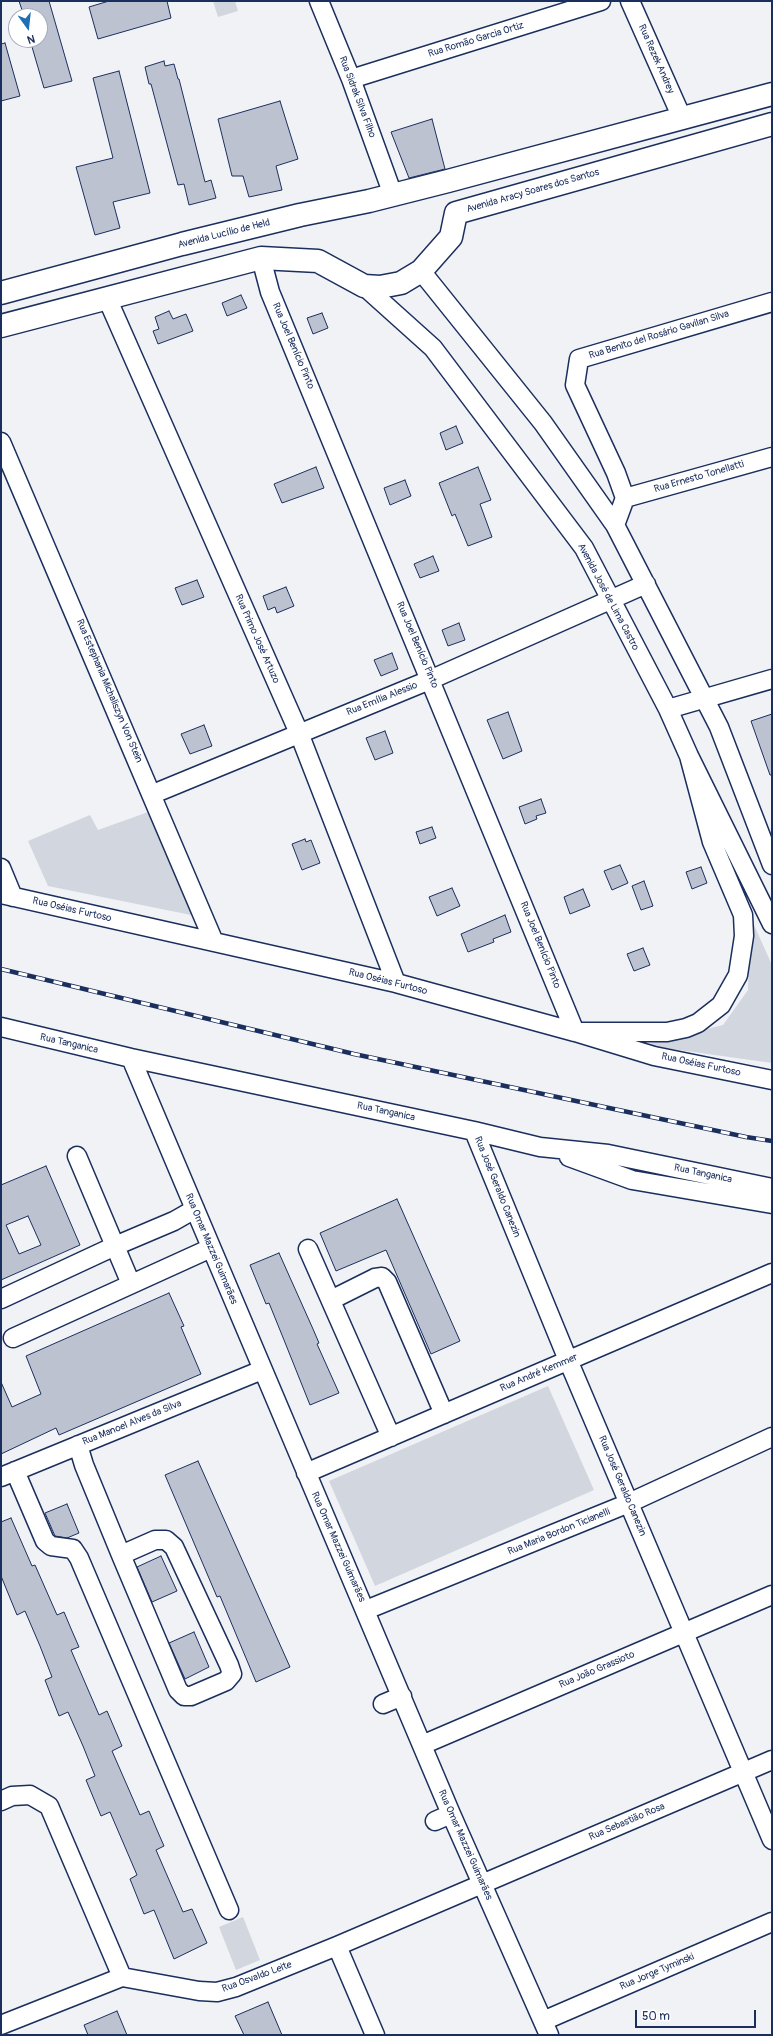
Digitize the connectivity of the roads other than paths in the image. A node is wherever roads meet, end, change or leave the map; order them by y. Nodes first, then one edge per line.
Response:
1 (319, 1) edge
2 (602, 1) edge
3 (630, 1) edge
4 (351, 79) junction
5 (772, 94) edge
6 (682, 118) junction
7 (772, 124) edge
8 (448, 181) junction
9 (393, 195) junction
10 (456, 213) junction
11 (253, 228) junction
12 (261, 258) junction
13 (421, 271) junction
14 (364, 286) junction
15 (1, 293) edge
16 (107, 298) junction
17 (772, 302) edge
18 (1, 326) edge
19 (1, 442) edge
20 (772, 456) edge
21 (625, 498) junction
22 (615, 525) junction
23 (646, 584) junction
24 (611, 601) junction
25 (432, 679) junction
26 (772, 679) edge
27 (705, 700) junction
28 (668, 709) junction
29 (719, 727) junction
30 (298, 733) junction
31 (690, 756) junction
32 (153, 794) junction
33 (772, 836) edge
34 (772, 865) edge
35 (1, 868) edge
36 (7, 895) edge
37 (769, 917) edge
38 (214, 942) junction
39 (396, 983) junction
40 (1, 1027) edge
41 (575, 1032) junction
42 (131, 1058) junction
43 (772, 1080) edge
44 (474, 1131) junction
45 (540, 1147) junction
46 (77, 1156) dead end
47 (772, 1188) edge
48 (772, 1204) edge
49 (194, 1209) junction
50 (115, 1246) junction
51 (211, 1248) junction
52 (308, 1249) dead end
53 (772, 1272) edge
54 (132, 1284) junction
55 (1, 1300) edge
56 (331, 1300) junction
57 (13, 1338) dead end
58 (568, 1360) junction
59 (262, 1370) junction
60 (444, 1414) junction
61 (391, 1437) junction
62 (772, 1437) edge
63 (78, 1445) junction
64 (306, 1473) junction
65 (8, 1474) edge
66 (629, 1503) junction
67 (121, 1555) junction
68 (772, 1595) edge
69 (366, 1610) junction
70 (684, 1633) junction
71 (402, 1696) junction
72 (382, 1704) dead end
73 (422, 1745) junction
74 (772, 1760) edge
75 (743, 1772) junction
76 (1, 1800) edge
77 (772, 1840) edge
78 (483, 1884) junction
79 (228, 1910) dead end
80 (772, 1922) edge
81 (337, 1946) junction
82 (122, 1977) junction
83 (1, 2025) edge
84 (546, 2028) edge
85 (375, 2035) edge

1 - 4 street, Rua Sidrak Silva Filho
2 - 4 street, Rua Romão Garcia Ortiz
3 - 6 street, Rua Rezek Andrey
4 - 9 street, Rua Sidrak Silva Filho
5 - 6 main road
6 - 8 main road
7 - 10 main road, Avenida Aracy Soares dos Santos
8 - 9 main road, Avenida Lucílio de Held
8 - 10 main road
9 - 11 main road, Avenida Lucílio de Held
10 - 13 main road, Avenida Aracy Soares dos Santos
11 - 12 main road
11 - 15 main road, Avenida Lucílio de Held
12 - 14 main road, Avenida Aracy Soares dos Santos
12 - 16 main road
12 - 25 street, Rua Joel Benício Pinto
13 - 14 main road, Avenida Aracy Soares dos Santos
13 - 22 street
14 - 24 street, Avenida José de Lima Castro
16 - 18 main road
16 - 30 street, Rua Primo José Artuzo
17 - 21 street, Rua Benito del Rosário Gavilan Silva
19 - 32 street, Rua Estephania Michaliszyn Von Stein
20 - 21 street, Rua Ernesto Tonellatti
21 - 22 street
22 - 23 street
23 - 24 street, Rua Emília Alessio
23 - 27 street
24 - 25 street, Rua Emília Alessio
24 - 28 street, Avenida José de Lima Castro
25 - 30 street, Rua Emília Alessio
25 - 41 street, Rua Joel Benício Pinto
26 - 27 street
27 - 28 street
27 - 29 street
28 - 31 street, Avenida José de Lima Castro
29 - 33 street
29 - 34 street
30 - 32 street, Rua Emília Alessio
30 - 39 street, Rua Primo José Artuzo
31 - 37 street, Avenida José de Lima Castro
31 - 41 street
32 - 38 street, Rua Estephania Michaliszyn Von Stein
35 - 36 street
36 - 38 street, Rua Oséias Furtoso
38 - 39 street, Rua Oséias Furtoso
39 - 41 street, Rua Oséias Furtoso
40 - 42 street, Rua Tanganica
41 - 43 street, Rua Oséias Furtoso
42 - 44 street, Rua Tanganica
42 - 49 street, Rua Omar Mazzei Guimarães
44 - 45 street, Rua Tanganica
44 - 58 street, Rua José Geraldo Canezin
45 - 47 street, Rua Tanganica
45 - 48 street
46 - 50 street
49 - 50 street
49 - 51 street, Rua Omar Mazzei Guimarães
50 - 54 street
50 - 55 street
51 - 54 street
51 - 59 street, Rua Omar Mazzei Guimarães
52 - 56 street
53 - 58 street, Rua André Kemmer
54 - 57 street
56 - 60 street
56 - 61 street
58 - 60 street, Rua André Kemmer
58 - 66 street, Rua José Geraldo Canezin
59 - 63 street, Rua Manoel Alves da Silva
59 - 64 street, Rua Omar Mazzei Guimarães
60 - 61 street, Rua André Kemmer
61 - 64 street, Rua André Kemmer
62 - 66 street, Rua Maria Bordon Ticianelli
63 - 65 street, Rua Manoel Alves da Silva
63 - 67 street
64 - 69 street, Rua Omar Mazzei Guimarães
65 - 79 street
66 - 69 street, Rua Maria Bordon Ticianelli
66 - 70 street, Rua José Geraldo Canezin
67 - 67 street
68 - 70 street, Rua João Grassioto
69 - 71 street, Rua Omar Mazzei Guimarães
70 - 73 street, Rua João Grassioto
70 - 75 street, Rua José Geraldo Canezin
71 - 72 street
71 - 73 street, Rua Omar Mazzei Guimarães
73 - 78 street, Rua Omar Mazzei Guimarães
74 - 75 street, Rua Sebastião Rosa
75 - 77 street, Rua José Geraldo Canezin
75 - 78 street, Rua Sebastião Rosa
76 - 82 street
78 - 81 street, Rua Osvaldo Leite
78 - 84 street, Rua Omar Mazzei Guimarães
80 - 84 street, Rua Jorge Tyminski
81 - 82 street, Rua Osvaldo Leite
81 - 85 street
82 - 83 street

